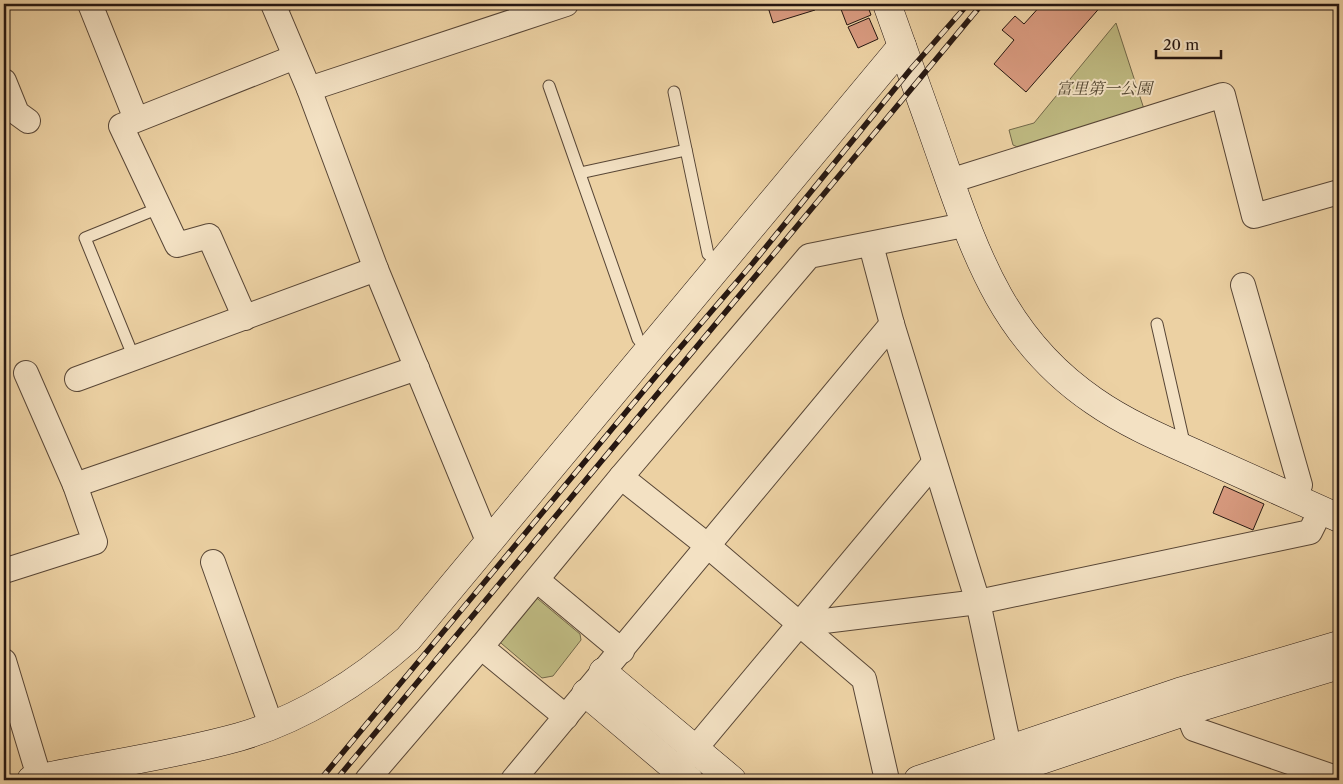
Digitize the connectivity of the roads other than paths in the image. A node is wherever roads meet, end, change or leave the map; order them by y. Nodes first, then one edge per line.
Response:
1 (90, 4) edge
2 (566, 4) edge
3 (887, 4) edge
4 (279, 5) edge
5 (902, 46) junction
6 (295, 57) junction
7 (4, 81) edge
8 (549, 86) dead end
9 (309, 89) junction
10 (674, 92) dead end
11 (136, 119) junction
12 (28, 121) dead end
13 (686, 150) junction
14 (580, 173) junction
15 (950, 181) junction
16 (1339, 192) edge
17 (158, 208) junction
18 (964, 224) junction
19 (871, 245) junction
20 (720, 264) junction
21 (376, 269) junction
22 (1243, 285) dead end
23 (245, 318) junction
24 (892, 324) junction
25 (1157, 324) dead end
26 (649, 350) junction
27 (134, 358) junction
28 (417, 368) junction
29 (26, 373) dead end
30 (78, 379) dead end
31 (1186, 449) junction
32 (934, 463) junction
33 (621, 478) junction
34 (75, 485) junction
35 (1294, 498) junction
36 (1330, 514) edge
37 (488, 541) junction
38 (708, 546) junction
39 (213, 562) dead end
40 (4, 571) edge
41 (537, 580) junction
42 (978, 602) junction
43 (800, 624) junction
44 (1339, 645) edge
45 (481, 648) junction
46 (622, 651) junction
47 (4, 661) edge
48 (1339, 665) edge
49 (603, 672) junction
50 (586, 693) junction
51 (1183, 701) junction
52 (566, 717) junction
53 (271, 725) junction
54 (695, 749) junction
55 (1013, 766) edge
56 (678, 777) edge
57 (1339, 779) edge
58 (37, 780) edge
59 (366, 780) edge
60 (513, 780) edge
61 (732, 780) edge
62 (887, 780) edge
63 (918, 780) edge
64 (982, 780) edge

1 - 11 street
2 - 9 street
3 - 5 street
4 - 6 street
5 - 15 street
5 - 20 street
6 - 9 street
6 - 11 street
7 - 12 street
8 - 14 lane
9 - 21 street
10 - 13 lane
11 - 17 street
13 - 14 lane
13 - 20 lane
14 - 26 lane
15 - 16 street
15 - 18 street
17 - 23 street
17 - 27 lane
18 - 19 street
18 - 31 street
19 - 24 street
19 - 33 street
20 - 26 street
21 - 23 street
21 - 28 street
22 - 35 street
23 - 27 street
24 - 32 street
24 - 38 street
25 - 31 lane
26 - 37 street
27 - 30 street
28 - 34 street
28 - 37 street
29 - 34 street
31 - 35 street
32 - 42 street
32 - 43 street
33 - 38 street
33 - 41 street
34 - 40 street
35 - 36 street
36 - 42 street
37 - 53 street
38 - 43 street
38 - 46 street
39 - 53 street
41 - 45 street
41 - 46 street
42 - 43 street
42 - 55 street
43 - 54 street
43 - 62 street
44 - 51 street
45 - 52 street
45 - 59 street
46 - 49 street
47 - 58 street
48 - 51 street
49 - 50 street
49 - 54 street
50 - 52 street
50 - 56 street
51 - 55 street
51 - 57 street
52 - 60 street
53 - 58 street
54 - 56 street
54 - 61 street
55 - 63 street
55 - 64 street

